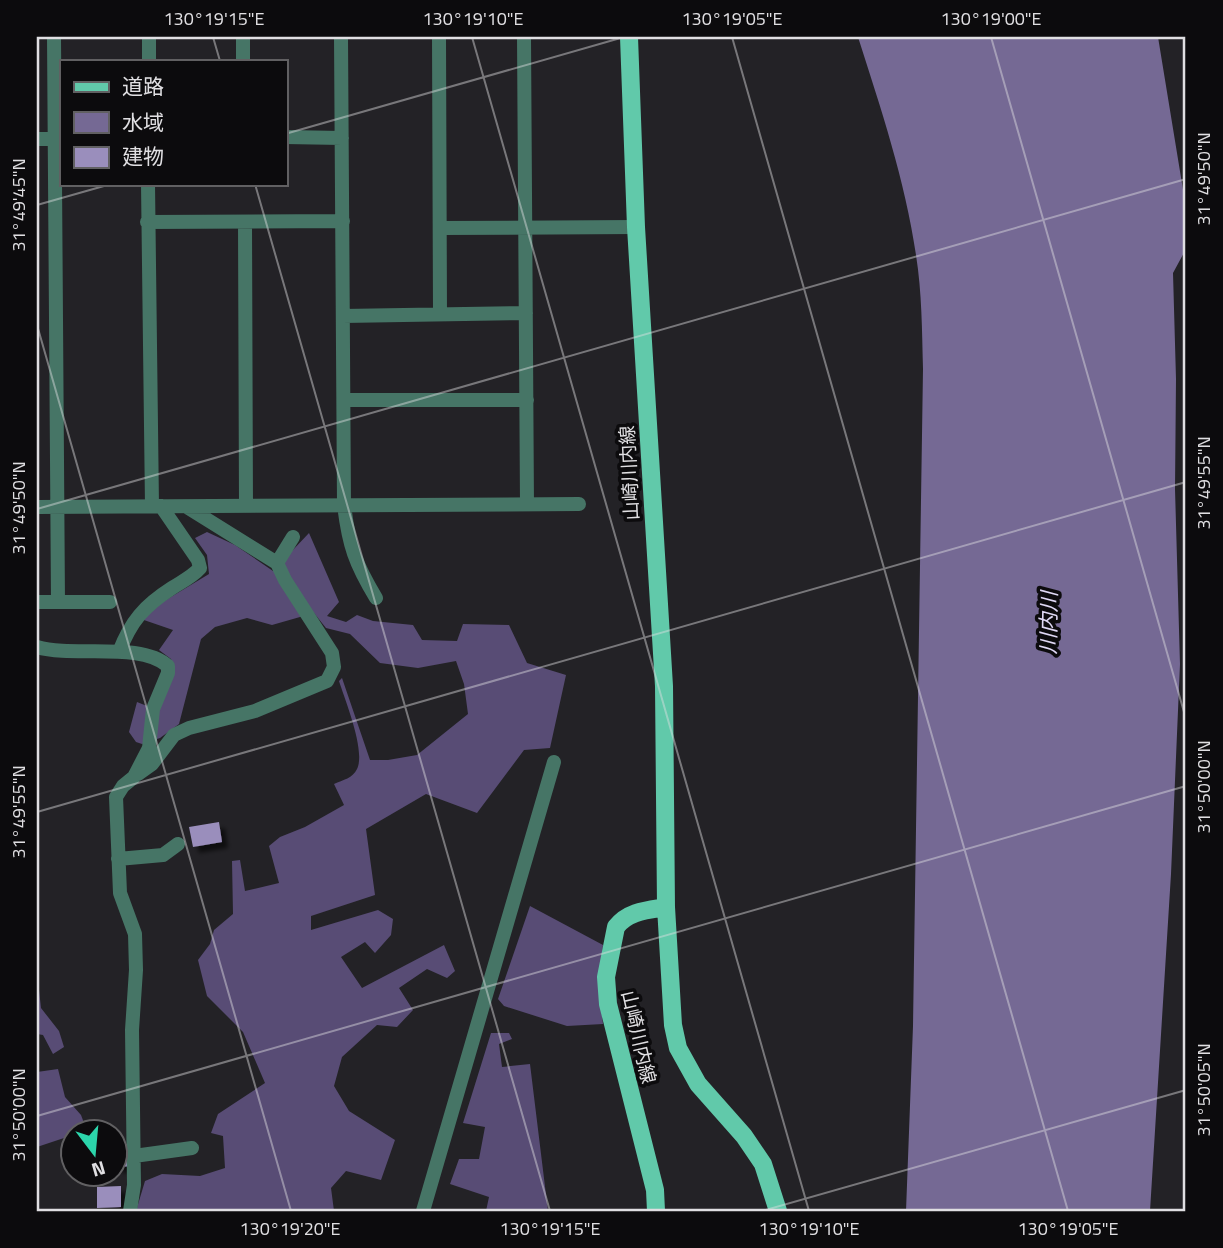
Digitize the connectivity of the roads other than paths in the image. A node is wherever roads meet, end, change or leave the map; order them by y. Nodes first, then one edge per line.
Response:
1 (54, 37) edge
2 (149, 37) edge
3 (243, 37) edge
4 (341, 37) edge
5 (439, 37) edge
6 (524, 37) edge
7 (629, 37) edge
8 (149, 60) edge
9 (243, 60) edge
10 (287, 137) edge
11 (342, 138) junction
12 (37, 139) edge
13 (58, 139) edge
14 (148, 186) edge
15 (343, 221) junction
16 (147, 222) junction
17 (245, 222) junction
18 (525, 227) junction
19 (636, 227) junction
20 (440, 228) junction
21 (526, 313) junction
22 (440, 314) junction
23 (343, 316) junction
24 (344, 400) junction
25 (527, 400) junction
26 (527, 504) junction
27 (579, 504) dead end
28 (344, 505) junction
29 (58, 506) junction
30 (156, 506) junction
31 (186, 506) junction
32 (246, 506) junction
33 (37, 507) edge
34 (293, 537) dead end
35 (277, 563) junction
36 (376, 598) dead end
37 (37, 602) edge
38 (58, 602) junction
39 (110, 602) dead end
40 (37, 647) edge
41 (119, 652) junction
42 (554, 762) dead end
43 (135, 777) junction
44 (178, 844) dead end
45 (118, 859) junction
46 (666, 907) junction
47 (192, 1148) dead end
48 (134, 1156) junction
49 (130, 1211) edge
50 (423, 1211) edge
51 (656, 1211) edge
52 (778, 1211) edge

1 - 13 street
2 - 8 street
3 - 9 street
4 - 11 street
5 - 20 street
6 - 18 street
7 - 19 main road, 山崎川内線
10 - 11 street
11 - 15 street
12 - 13 street
13 - 29 street
14 - 16 street
15 - 17 street
15 - 23 street
16 - 17 street
16 - 30 street
17 - 32 street
18 - 19 street
18 - 20 street
18 - 21 street
19 - 46 main road, 山崎川内線
20 - 22 street
21 - 22 street
21 - 25 street
22 - 23 street
23 - 24 street
24 - 25 street
24 - 28 street
25 - 26 street
26 - 27 street
26 - 28 street
28 - 32 street
28 - 36 street
29 - 30 street
29 - 33 street
29 - 38 street
30 - 31 street
30 - 41 street
31 - 32 street
31 - 35 street
34 - 35 street
35 - 43 street
37 - 38 street
38 - 39 street
40 - 41 street
41 - 43 street
42 - 50 street
43 - 45 street
44 - 45 street
45 - 48 street
46 - 51 main road, 山崎川内線
46 - 52 main road, 山崎川内線
47 - 48 street
48 - 49 street

